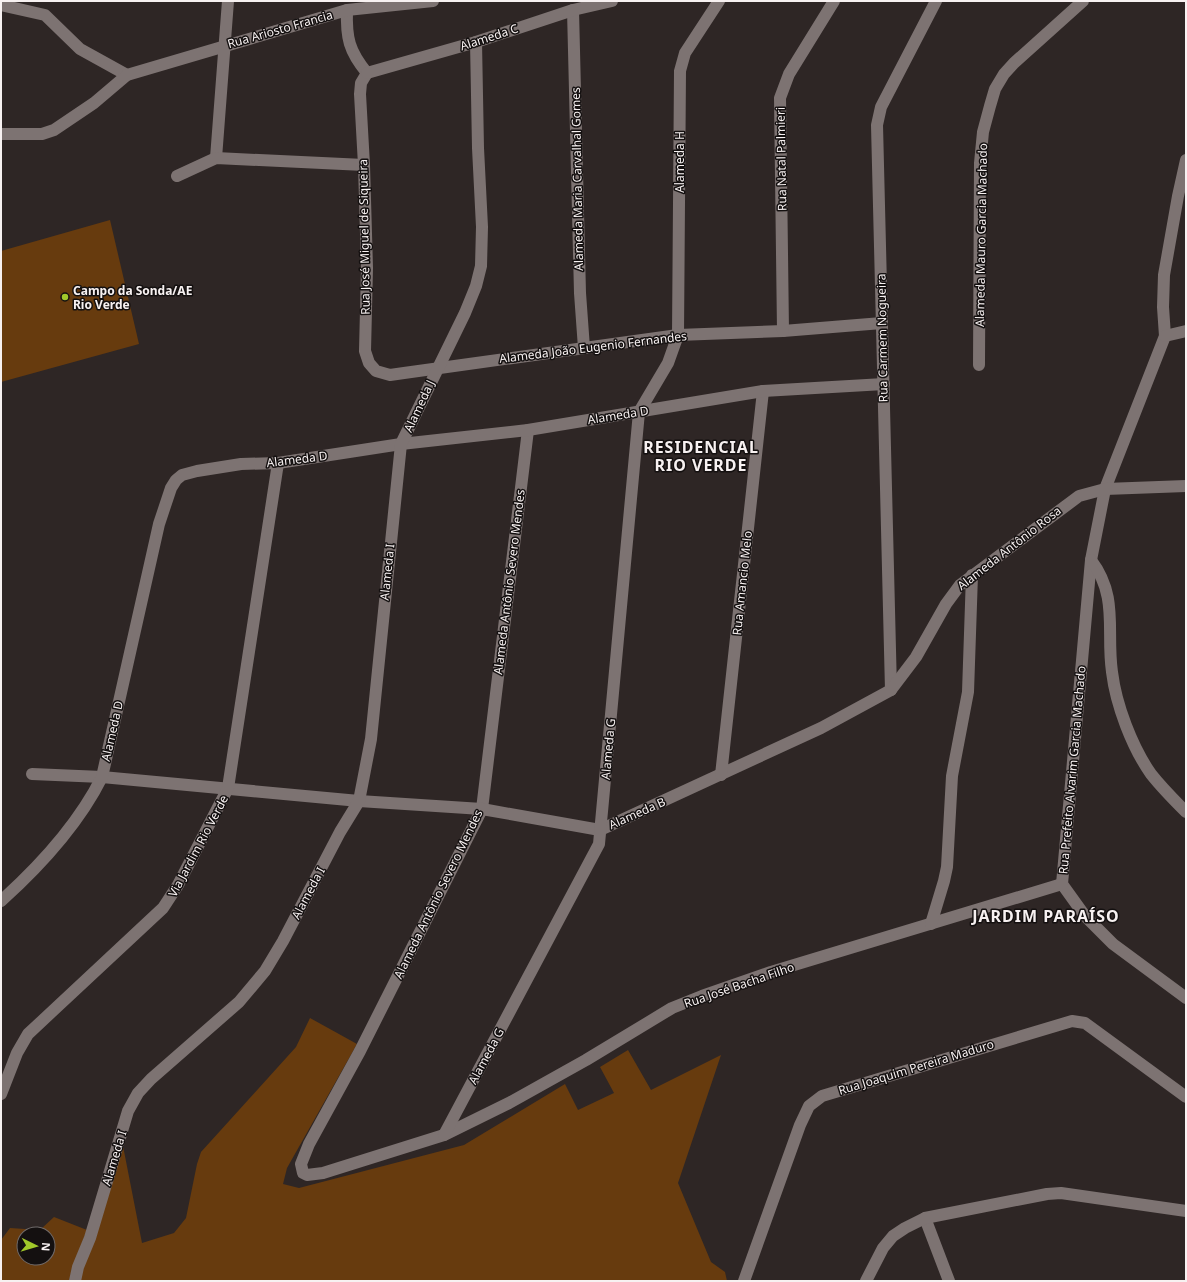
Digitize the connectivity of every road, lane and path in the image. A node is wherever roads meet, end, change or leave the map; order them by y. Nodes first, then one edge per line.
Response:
1 (228, 1) edge
2 (433, 1) edge
3 (719, 1) edge
4 (834, 1) edge
5 (936, 1) edge
6 (1083, 1) edge
7 (605, 2) edge
8 (1, 5) edge
9 (347, 10) junction
10 (573, 10) junction
11 (476, 42) junction
12 (224, 46) junction
13 (366, 73) junction
14 (127, 74) junction
15 (1, 134) edge
16 (216, 158) junction
17 (1186, 160) edge
18 (364, 165) junction
19 (177, 176) dead end
20 (1182, 195) edge
21 (882, 323) junction
22 (783, 331) junction
23 (1186, 331) edge
24 (678, 335) junction
25 (1165, 336) junction
26 (584, 348) junction
27 (979, 365) dead end
28 (437, 368) junction
29 (404, 373) joint
30 (884, 384) junction
31 (762, 391) junction
32 (639, 412) junction
33 (528, 430) junction
34 (401, 444) junction
35 (278, 463) junction
36 (1186, 486) edge
37 (1105, 489) junction
38 (1091, 560) junction
39 (972, 575) junction
40 (891, 690) junction
41 (32, 774) dead end
42 (721, 775) junction
43 (102, 777) junction
44 (228, 788) junction
45 (359, 801) junction
46 (482, 809) junction
47 (1186, 812) edge
48 (600, 830) junction
49 (1062, 884) junction
50 (1, 901) edge
51 (931, 924) junction
52 (1186, 998) edge
53 (1, 1094) edge
54 (1186, 1098) edge
55 (444, 1135) junction
56 (347, 1167) joint
57 (1186, 1211) edge
58 (925, 1218) junction
59 (75, 1281) edge
60 (744, 1281) edge
61 (866, 1281) edge
62 (949, 1281) edge

1 - 12 street
2 - 9 street, Rua Ariosto Francia
3 - 24 street, Alameda H
4 - 22 street, Rua Natal Palmieri
5 - 21 street, Rua Carmem Nogueira
6 - 27 street, Alameda Mauro Garcia Machado
7 - 10 street, Alameda C
8 - 14 street
9 - 12 street, Rua Ariosto Francia
9 - 13 street
10 - 11 street, Alameda C
10 - 26 street, Alameda Maria Carvalhal Gomes
11 - 13 street, Alameda C
11 - 28 street, Alameda J
12 - 14 street, Rua Ariosto Francia
12 - 16 street
13 - 18 street, Rua José Miguel de Siqueira
14 - 15 street
16 - 18 street
16 - 19 street
17 - 20 street
18 - 29 street, Rua José Miguel de Siqueira
20 - 25 street
21 - 22 street, Alameda João Eugenio Fernandes
21 - 30 street, Rua Carmem Nogueira
22 - 24 street, Alameda João Eugenio Fernandes
23 - 25 street
24 - 26 street, Alameda João Eugenio Fernandes
24 - 32 street, Alameda G
25 - 37 street, Rua Prefeito Alvarim Garcia Machado
26 - 28 street, Alameda João Eugenio Fernandes
28 - 29 street, Alameda João Eugenio Fernandes
28 - 34 street, Alameda J
30 - 31 street, Alameda D
30 - 40 street, Rua Carmem Nogueira
31 - 32 street, Alameda D
31 - 42 street, Rua Amancio Melo
32 - 33 street, Alameda D
32 - 48 street, Alameda G
33 - 34 street, Alameda D
33 - 46 street, Alameda Antônio Severo Mendes
34 - 35 street, Alameda D
34 - 45 street, Alameda I
35 - 43 street, Alameda D
35 - 44 street, Via Jardim Rio Verde
36 - 37 street, Alameda Antônio Rosa
37 - 38 street, Rua Prefeito Alvarim Garcia Machado
37 - 39 street, Alameda Antônio Rosa
38 - 47 street
38 - 49 street, Rua Prefeito Alvarim Garcia Machado
39 - 40 street, Alameda Antônio Rosa
39 - 51 street
40 - 42 street, Alameda B
41 - 43 street, Alameda B
42 - 48 street, Alameda B
43 - 44 street, Alameda B
43 - 50 street, Alameda D
44 - 45 street, Alameda B
44 - 53 street, Via Jardim Rio Verde
45 - 46 street, Alameda B
45 - 59 street, Alameda I
46 - 48 street, Alameda B
46 - 56 street, Alameda Antônio Severo Mendes
48 - 55 street, Alameda G
49 - 51 street, Rua José Bacha Filho
49 - 52 street, Rua Prefeito Alvarim Garcia Machado
51 - 55 street, Rua José Bacha Filho
54 - 60 street, Rua Joaquim Pereira Maduro
55 - 56 street, Rua José Bacha Filho
57 - 58 street
58 - 61 street
58 - 62 street

